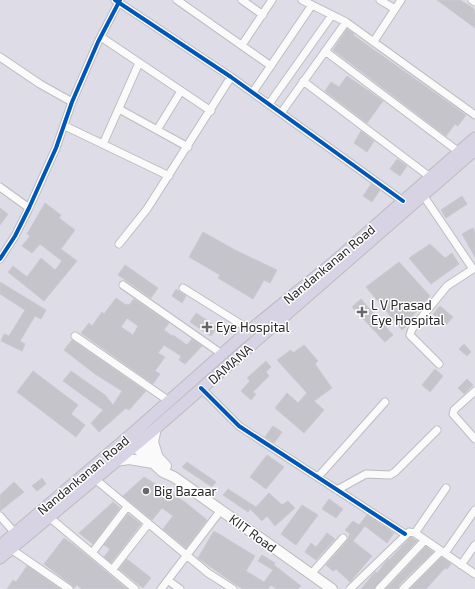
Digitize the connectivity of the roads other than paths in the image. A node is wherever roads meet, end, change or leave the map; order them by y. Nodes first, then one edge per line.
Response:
1 (177, 0) edge
2 (242, 0) edge
3 (272, 0) edge
4 (302, 0) edge
5 (380, 0) edge
6 (401, 0) edge
7 (472, 0) edge
8 (118, 1) edge
9 (475, 2) edge
10 (312, 5) junction
11 (396, 9) junction
12 (262, 15) junction
13 (332, 15) junction
14 (346, 22) junction
15 (101, 37) junction
16 (374, 41) junction
17 (242, 45) junction
18 (325, 51) junction
19 (0, 57) edge
20 (139, 63) junction
21 (271, 66) junction
22 (231, 77) junction
23 (303, 81) junction
24 (181, 90) junction
25 (253, 92) junction
26 (72, 102) junction
27 (270, 104) junction
28 (118, 109) junction
29 (211, 110) junction
30 (281, 113) junction
31 (475, 115) edge
32 (65, 126) junction
33 (156, 130) junction
34 (475, 138) edge
35 (103, 144) junction
36 (188, 147) junction
37 (475, 150) edge
38 (459, 152) junction
39 (169, 176) junction
40 (430, 177) junction
41 (0, 187) edge
42 (423, 195) junction
43 (403, 201) junction
44 (29, 208) junction
45 (119, 244) dead end
46 (0, 258) edge
47 (474, 271) edge
48 (123, 285) dead end
49 (183, 288) dead end
50 (250, 330) junction
51 (75, 336) dead end
52 (222, 354) junction
53 (439, 364) dead end
54 (201, 388) junction
55 (475, 391) edge
56 (169, 401) junction
57 (385, 402) dead end
58 (156, 428) junction
59 (437, 430) dead end
60 (134, 439) junction
61 (475, 439) edge
62 (156, 460) junction
63 (115, 461) junction
64 (318, 477) junction
65 (95, 479) junction
66 (446, 488) dead end
67 (337, 490) junction
68 (127, 507) junction
69 (221, 510) junction
70 (475, 510) edge
71 (0, 516) edge
72 (49, 517) junction
73 (148, 524) junction
74 (15, 533) junction
75 (415, 533) junction
76 (405, 534) junction
77 (343, 538) dead end
78 (425, 540) junction
79 (475, 545) edge
80 (5, 547) edge
81 (443, 552) junction
82 (92, 553) junction
83 (187, 556) junction
84 (0, 558) edge
85 (460, 565) junction
86 (112, 570) junction
87 (311, 574) junction
88 (475, 574) edge
89 (169, 581) junction
90 (327, 588) edge
91 (69, 589) edge
92 (135, 589) edge
93 (161, 589) edge
94 (180, 589) edge
95 (233, 589) edge
96 (350, 589) edge
97 (379, 589) edge
98 (403, 589) edge

1 - 17 street
2 - 12 street
3 - 12 street
4 - 10 street
5 - 11 street
6 - 11 street
7 - 9 street
8 - 15 street
8 - 22 street
10 - 13 street
10 - 21 street
11 - 16 street
12 - 17 street
13 - 14 street
13 - 27 street
14 - 16 street
14 - 18 street
15 - 20 street
15 - 26 street
16 - 31 street
17 - 21 street
18 - 23 street
18 - 38 street
19 - 26 street
20 - 24 street
20 - 28 street
21 - 25 street
22 - 25 street
22 - 29 street
23 - 30 street
23 - 40 street
24 - 29 street
24 - 33 street
25 - 27 street
26 - 32 street
27 - 30 street
28 - 33 street
28 - 35 street
29 - 36 street
30 - 43 street
32 - 35 street
32 - 44 street
33 - 36 street
34 - 38 main road, Nandankanan Road
35 - 39 street
36 - 39 street
37 - 42 main road, DAMANA
38 - 40 main road, Nandankanan Road
39 - 45 street
40 - 43 main road, Nandankanan Road
41 - 44 street
42 - 47 street
42 - 54 main road, DAMANA
43 - 50 main road, Nandankanan Road
44 - 46 street
47 - 53 street
48 - 52 street
49 - 50 street
50 - 52 main road, Nandankanan Road
51 - 56 street
52 - 56 main road, Nandankanan Road
54 - 58 main road, DAMANA
54 - 64 street
55 - 61 street
56 - 60 main road, Nandankanan Road
57 - 64 street
58 - 60 main road, DAMANA
58 - 62 main road
59 - 67 street
60 - 62 main road, KIIT Road
60 - 63 main road, DAMANA
60 - 74 main road, Nandankanan Road
62 - 63 main road
62 - 69 main road, KIIT Road
63 - 65 main road, DAMANA
64 - 67 street
65 - 68 street
65 - 72 main road, DAMANA
66 - 75 street
67 - 76 street
68 - 73 street
68 - 82 street
69 - 83 street
69 - 87 main road, KIIT Road
70 - 81 street
71 - 74 street
72 - 80 main road, DAMANA
72 - 82 street
73 - 83 street
73 - 86 street
74 - 80 main road, Nandankanan Road
75 - 76 street
75 - 78 street
76 - 96 street
77 - 87 street
78 - 81 street
78 - 97 street
79 - 85 street
80 - 84 main road, DAMANA
80 - 91 street
81 - 85 street
81 - 98 street
82 - 86 street
83 - 89 street
83 - 95 street
85 - 88 street
86 - 92 street
87 - 90 main road, KIIT Road
89 - 93 street
89 - 94 street

